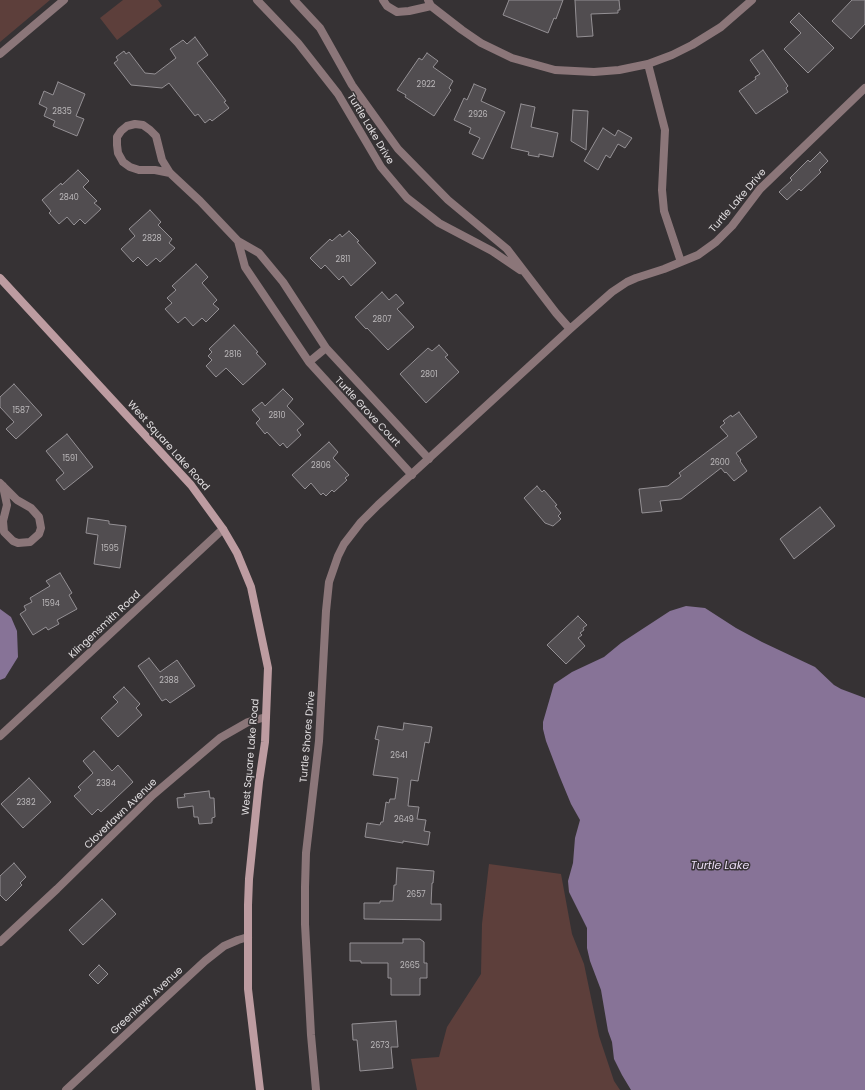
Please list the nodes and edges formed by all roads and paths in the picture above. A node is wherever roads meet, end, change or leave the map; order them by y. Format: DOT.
graph roads {
  1 [pos="64,0"];
  2 [pos="257,0"];
  3 [pos="294,0"];
  4 [pos="383,0"];
  5 [pos="752,0"];
  6 [pos="429,3"];
  7 [pos="0,54"];
  8 [pos="648,64"];
  9 [pos="865,88"];
  10 [pos="170,173"];
  11 [pos="238,241"];
  12 [pos="681,262"];
  13 [pos="524,273"];
  14 [pos="0,278"];
  15 [pos="570,328"];
  16 [pos="326,348"];
  17 [pos="309,362"];
  18 [pos="455,436"];
  19 [pos="429,460"];
  20 [pos="412,475"];
  21 [pos="2,484"];
  22 [pos="223,528"];
  23 [pos="266,717"];
  24 [pos="0,736"];
  25 [pos="248,937"];
  26 [pos="0,942"];
  27 [pos="66,1090"];
  28 [pos="260,1090"];
  29 [pos="316,1090"];
  1 -- 7 [label="street"];
  2 -- 13 [label="street, Turtle Lake Drive"];
  3 -- 13 [label="street, Turtle Lake Drive"];
  4 -- 6 [label="street"];
  5 -- 8 [label="street"];
  6 -- 8 [label="street"];
  8 -- 12 [label="street"];
  9 -- 12 [label="street, Turtle Lake Drive"];
  10 -- 10 [label="street, Turtle Grove Court"];
  10 -- 11 [label="street, Turtle Grove Court"];
  11 -- 16 [label="street, Turtle Grove Court"];
  11 -- 17 [label="street, Turtle Grove Court"];
  12 -- 15 [label="street, Turtle Lake Drive"];
  13 -- 15 [label="street, Turtle Lake Drive"];
  14 -- 22 [label="street, West Square Lake Road"];
  15 -- 18 [label="street, Turtle Lake Drive"];
  16 -- 17 [label="street"];
  16 -- 19 [label="street, Turtle Grove Court"];
  17 -- 20 [label="street, Turtle Grove Court"];
  18 -- 19 [label="street, Turtle Shores Drive"];
  19 -- 20 [label="street, Turtle Shores Drive"];
  20 -- 29 [label="street, Turtle Shores Drive"];
  21 -- 21 [label="street"];
  22 -- 23 [label="street, West Square Lake Road"];
  22 -- 24 [label="street, Klingensmith Road"];
  23 -- 25 [label="street, West Square Lake Road"];
  23 -- 26 [label="street, Cloverlawn Avenue"];
  25 -- 27 [label="street, Greenlawn Avenue"];
  25 -- 28 [label="street, West Square Lake Road"];
}
